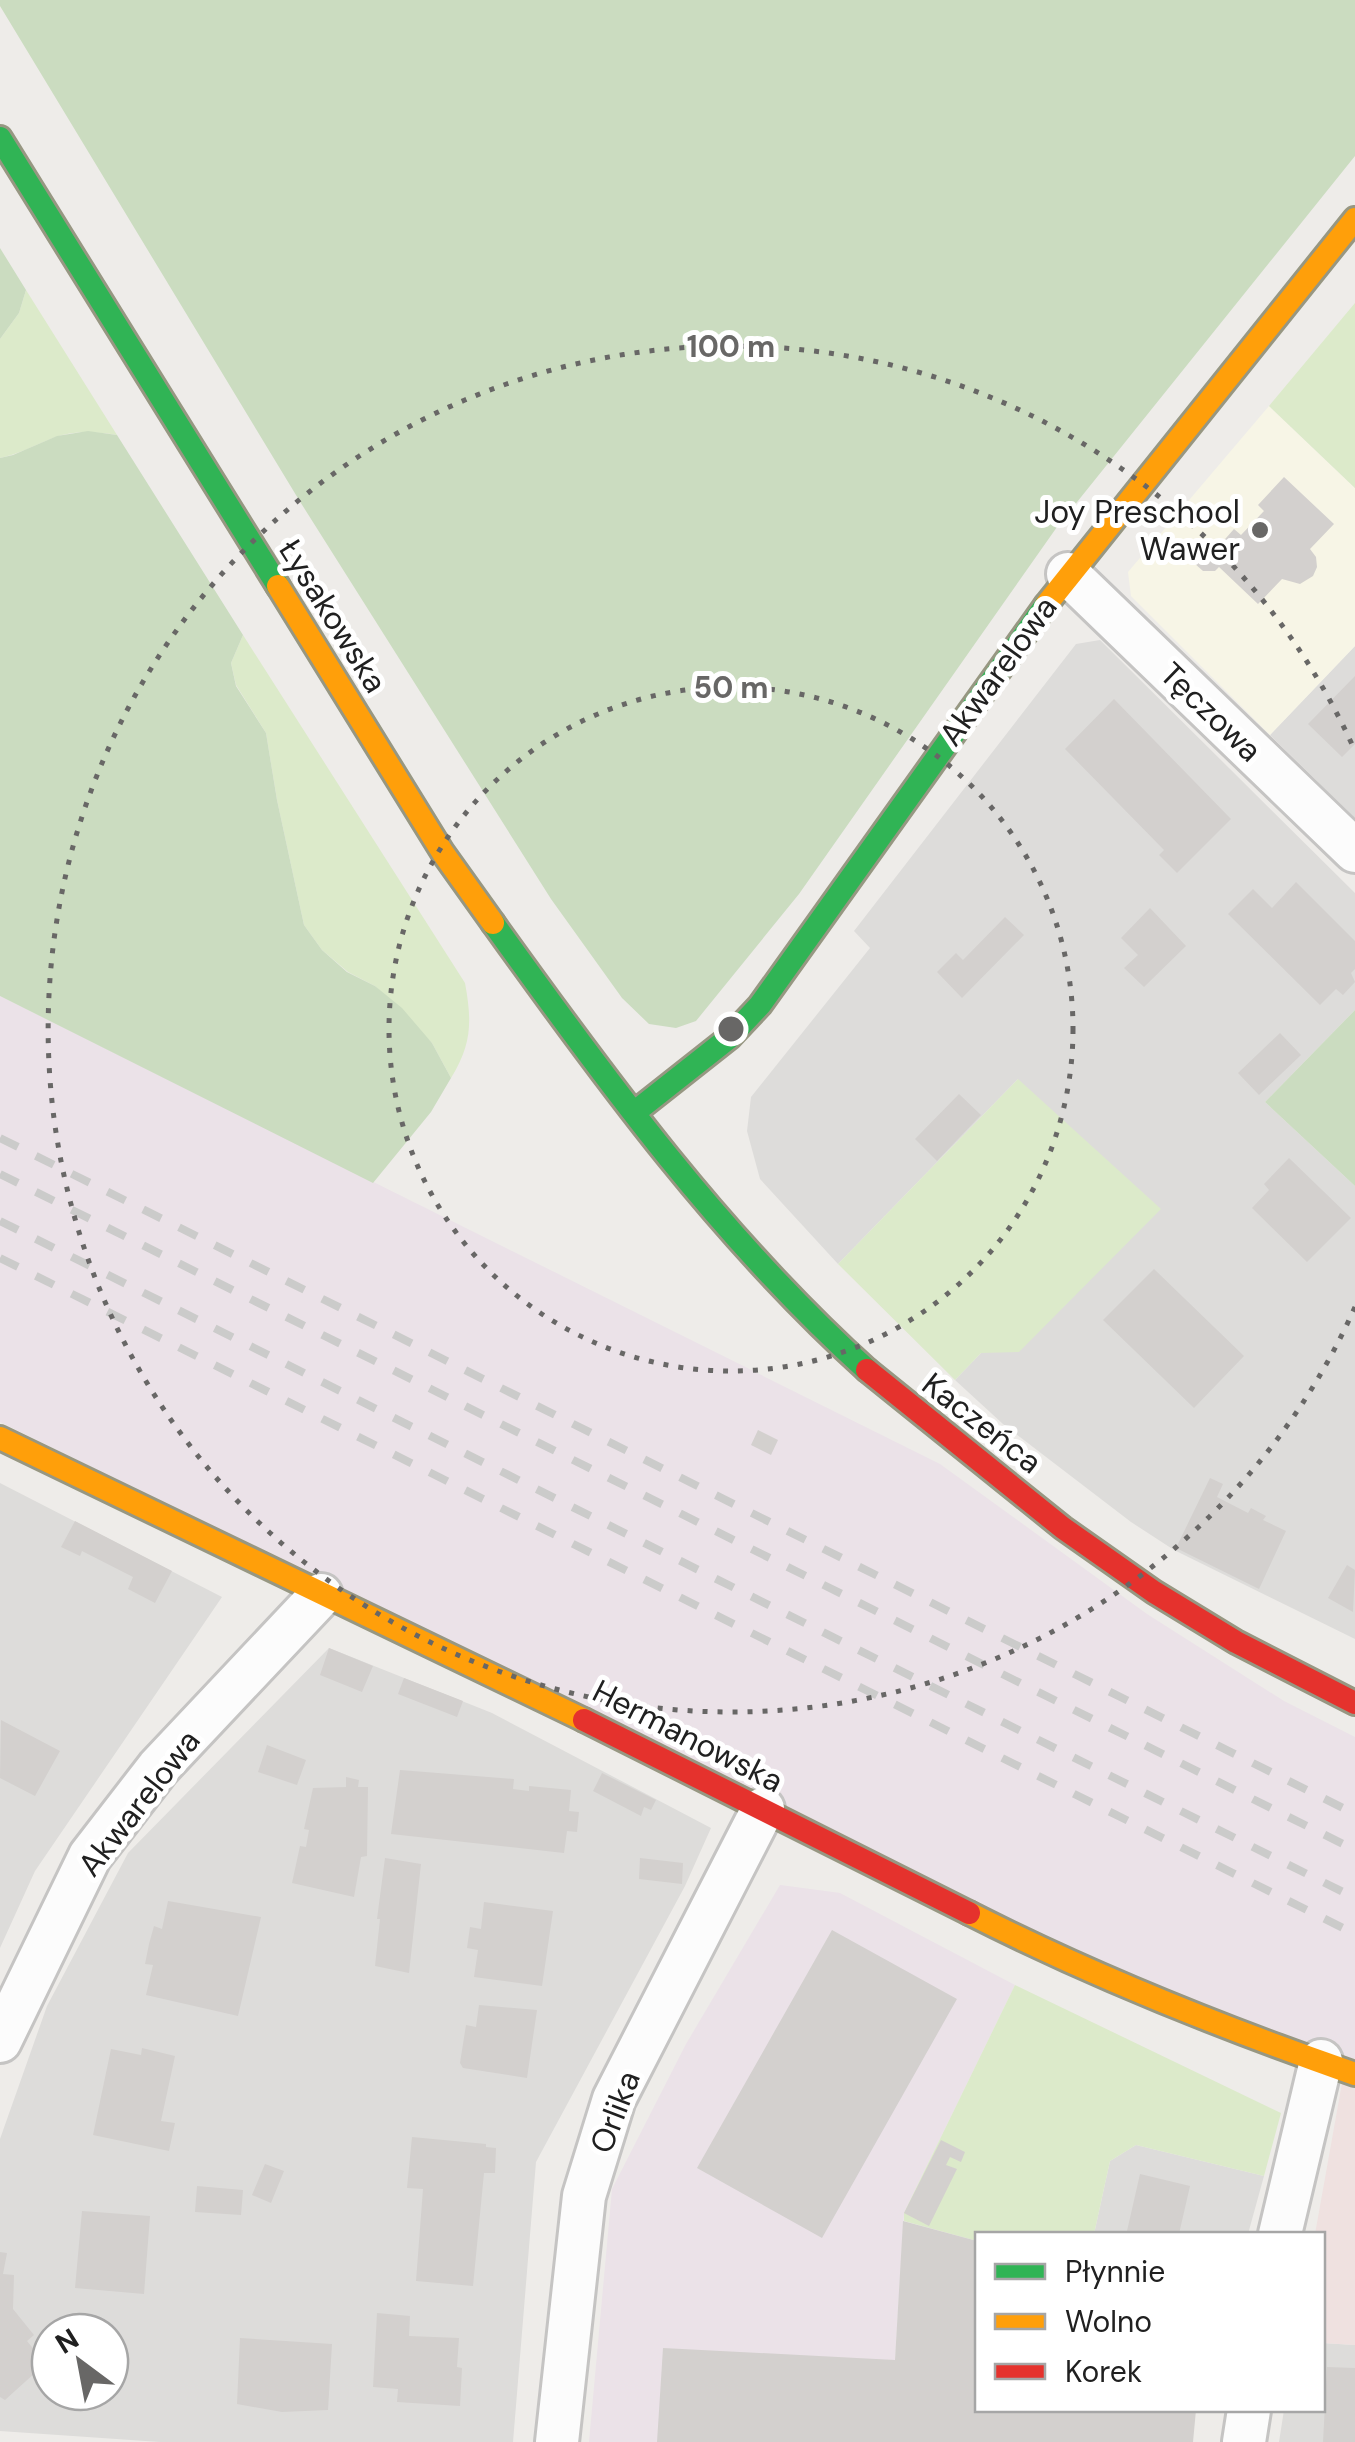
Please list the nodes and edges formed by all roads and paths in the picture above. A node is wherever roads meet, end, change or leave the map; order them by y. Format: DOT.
graph roads {
  1 [pos="0,138"];
  2 [pos="1355,219"];
  3 [pos="1068,574"];
  4 [pos="1355,851"];
  5 [pos="635,1112"];
  6 [pos="0,1438"];
  7 [pos="321,1595"];
  8 [pos="1355,1704"];
  9 [pos="763,1809"];
  10 [pos="0,2040"];
  11 [pos="1338,2067"];
  12 [pos="1281,2232"];
  13 [pos="1249,2412"];
  14 [pos="558,2442"];
  15 [pos="1244,2442"];
  1 -- 5 [label="street, Łysakowska"];
  2 -- 3 [label="street, Akwarelowa"];
  3 -- 4 [label="street, Tęczowa"];
  3 -- 5 [label="street, Akwarelowa"];
  5 -- 8 [label="street, Kaczeńca"];
  6 -- 7 [label="street, Hermanowska"];
  7 -- 9 [label="street, Hermanowska"];
  7 -- 10 [label="street, Akwarelowa"];
  9 -- 11 [label="street, Hermanowska"];
  9 -- 14 [label="street, Orlika"];
  11 -- 12 [label="street"];
  13 -- 15 [label="street"];
}
